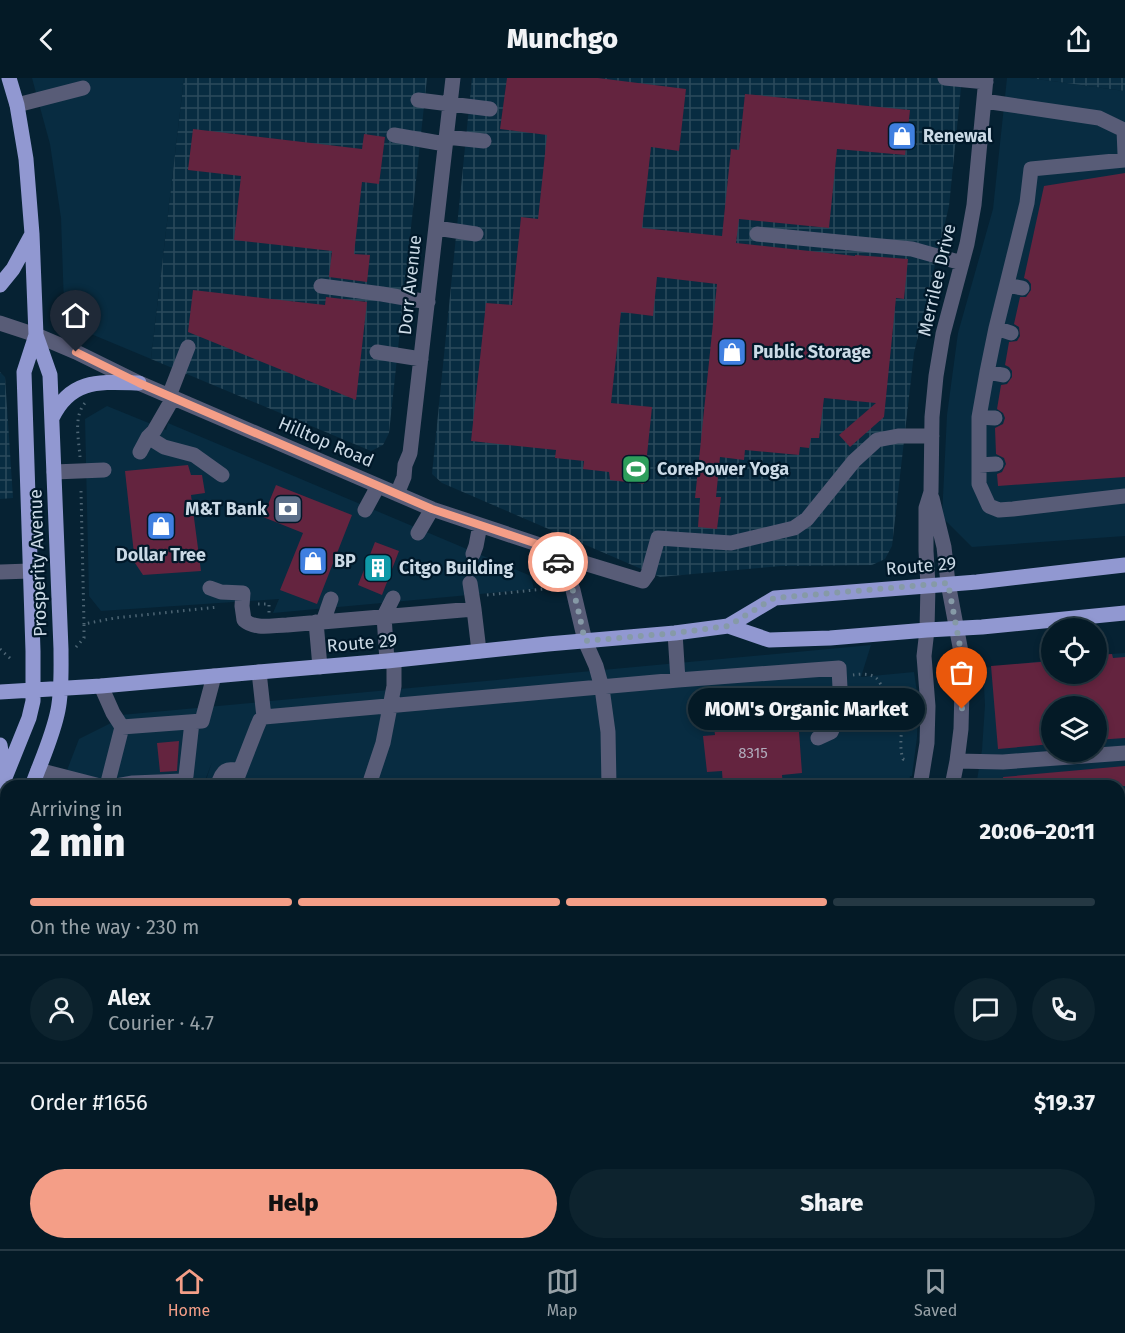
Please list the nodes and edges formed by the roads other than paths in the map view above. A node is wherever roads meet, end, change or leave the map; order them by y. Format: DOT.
graph roads {
  1 [pos="9,78"];
  2 [pos="453,78"];
  3 [pos="945,78"];
  4 [pos="986,80"];
  5 [pos="82,88"];
  6 [pos="418,100"];
  7 [pos="984,100"];
  8 [pos="450,104"];
  9 [pos="16,105"];
  10 [pos="490,109"];
  11 [pos="1125,130"];
  12 [pos="394,135"];
  13 [pos="446,140"];
  14 [pos="484,141"];
  15 [pos="1125,154"];
  16 [pos="1125,159"];
  17 [pos="436,228"];
  18 [pos="32,234"];
  19 [pos="476,234"];
  20 [pos="757,234"];
  21 [pos="962,262"];
  22 [pos="0,285"];
  23 [pos="321,286"];
  24 [pos="428,302"];
  25 [pos="0,323"];
  26 [pos="996,328"];
  27 [pos="1011,333"];
  28 [pos="36,335"];
  29 [pos="188,347"];
  30 [pos="377,352"];
  31 [pos="421,359"];
  32 [pos="987,372"];
  33 [pos="1003,375"];
  34 [pos="139,383"];
  35 [pos="171,397"];
  36 [pos="980,417"];
  37 [pos="52,418"];
  38 [pos="995,418"];
  39 [pos="932,436"];
  40 [pos="148,437"];
  41 [pos="140,452"];
  42 [pos="996,464"];
  43 [pos="979,465"];
  44 [pos="104,470"];
  45 [pos="54,472"];
  46 [pos="222,475"];
  47 [pos="378,486"];
  48 [pos="931,492"];
  49 [pos="397,494"];
  50 [pos="1125,496"];
  51 [pos="432,509"];
  52 [pos="365,510"];
  53 [pos="480,525"];
  54 [pos="418,533"];
  55 [pos="540,545"];
  56 [pos="473,554"];
  57 [pos="1125,565"];
  58 [pos="30,571"];
  59 [pos="1,572"];
  60 [pos="470,583"];
  61 [pos="948,583"];
  62 [pos="928,585"];
  63 [pos="210,588"];
  64 [pos="393,598"];
  65 [pos="332,599"];
  66 [pos="474,609"];
  67 [pos="1125,613"];
  68 [pos="384,616"];
  69 [pos="319,622"];
  70 [pos="728,626"];
  71 [pos="957,628"];
  72 [pos="927,630"];
  73 [pos="675,633"];
  74 [pos="585,641"];
  75 [pos="479,651"];
  76 [pos="391,660"];
  77 [pos="320,667"];
  78 [pos="259,672"];
  79 [pos="214,676"];
  80 [pos="678,680"];
  81 [pos="101,686"];
  82 [pos="62,688"];
  83 [pos="602,688"];
  84 [pos="33,689"];
  85 [pos="0,692"];
  86 [pos="390,706"];
  87 [pos="264,717"];
  88 [pos="192,722"];
  89 [pos="122,727"];
  90 [pos="818,738"];
  91 [pos="0,745"];
  92 [pos="1118,758"];
  93 [pos="957,761"];
  94 [pos="38,770"];
  95 [pos="240,770"];
  96 [pos="371,779"];
  97 [pos="1,780"];
  98 [pos="3,780"];
  99 [pos="34,780"];
  100 [pos="77,780"];
  101 [pos="109,780"];
  102 [pos="184,780"];
  103 [pos="221,780"];
  104 [pos="236,780"];
  105 [pos="609,780"];
  106 [pos="921,780"];
  107 [pos="953,780"];
  1 -- 9 [label="main road, Prosperity Avenue"];
  2 -- 8 [label="street, Dorr Avenue"];
  3 -- 4 [label="street"];
  4 -- 7 [label="street, Merrilee Drive"];
  5 -- 9 [label="street"];
  6 -- 8 [label="street"];
  7 -- 11 [label="street"];
  7 -- 21 [label="street, Merrilee Drive"];
  8 -- 10 [label="street"];
  8 -- 13 [label="street, Dorr Avenue"];
  9 -- 18 [label="main road, Prosperity Avenue"];
  11 -- 15 [label="street"];
  12 -- 13 [label="street"];
  13 -- 14 [label="street"];
  13 -- 17 [label="street, Dorr Avenue"];
  16 -- 26 [label="street"];
  17 -- 19 [label="street"];
  17 -- 24 [label="street, Dorr Avenue"];
  18 -- 22 [label="main road"];
  18 -- 28 [label="main road, Prosperity Avenue"];
  20 -- 21 [label="street"];
  21 -- 39 [label="street, Merrilee Drive"];
  23 -- 24 [label="street"];
  24 -- 31 [label="street, Dorr Avenue"];
  25 -- 28 [label="street, Hilltop Road"];
  26 -- 27 [label="street"];
  26 -- 32 [label="street"];
  28 -- 34 [label="street, Hilltop Road"];
  28 -- 37 [label="main road, Prosperity Avenue"];
  28 -- 58 [label="main road, Prosperity Avenue"];
  29 -- 35 [label="street"];
  30 -- 31 [label="street"];
  31 -- 49 [label="street, Dorr Avenue"];
  32 -- 33 [label="street"];
  32 -- 36 [label="street"];
  34 -- 35 [label="street, Hilltop Road"];
  34 -- 37 [label="main road"];
  35 -- 40 [label="street"];
  35 -- 47 [label="street, Hilltop Road"];
  36 -- 38 [label="street"];
  36 -- 43 [label="street"];
  37 -- 45 [label="main road, Prosperity Avenue"];
  39 -- 48 [label="street, Merrilee Drive"];
  39 -- 55 [label="street"];
  40 -- 41 [label="street"];
  40 -- 46 [label="street"];
  42 -- 43 [label="street"];
  43 -- 50 [label="street"];
  44 -- 45 [label="street"];
  45 -- 82 [label="main road, Prosperity Avenue"];
  47 -- 49 [label="street, Hilltop Road"];
  47 -- 52 [label="street"];
  48 -- 61 [label="street, Merrilee Drive"];
  48 -- 62 [label="street, Merrilee Drive"];
  49 -- 51 [label="street, Hilltop Road"];
  51 -- 53 [label="street, Hilltop Road"];
  51 -- 54 [label="street"];
  53 -- 55 [label="street, Hilltop Road"];
  53 -- 56 [label="street"];
  55 -- 74 [label="street, Hilltop Road"];
  57 -- 61 [label="main road, Route 29"];
  58 -- 59 [label="street"];
  58 -- 84 [label="main road, Prosperity Avenue"];
  60 -- 66 [label="street"];
  61 -- 62 [label="main road, Route 29"];
  61 -- 71 [label="street, Merrilee Drive"];
  62 -- 70 [label="main road, Route 29"];
  62 -- 72 [label="street, Merrilee Drive"];
  63 -- 69 [label="street"];
  64 -- 68 [label="street"];
  65 -- 69 [label="street"];
  66 -- 68 [label="street"];
  66 -- 75 [label="street"];
  67 -- 71 [label="main road, Route 29"];
  68 -- 69 [label="street"];
  68 -- 76 [label="street"];
  69 -- 77 [label="street"];
  70 -- 72 [label="main road, Route 29"];
  70 -- 73 [label="main road, Route 29"];
  71 -- 72 [label="main road, Route 29"];
  71 -- 93 [label="street, Merrilee Drive"];
  72 -- 106 [label="street, Merrilee Drive"];
  73 -- 74 [label="main road, Route 29"];
  73 -- 80 [label="street"];
  74 -- 75 [label="main road, Route 29"];
  74 -- 83 [label="street, Hilltop Road"];
  75 -- 76 [label="main road, Route 29"];
  76 -- 77 [label="main road, Route 29"];
  76 -- 86 [label="street"];
  77 -- 78 [label="main road, Route 29"];
  78 -- 79 [label="main road, Route 29"];
  78 -- 87 [label="street"];
  79 -- 81 [label="main road, Route 29"];
  79 -- 88 [label="street"];
  80 -- 83 [label="street"];
  80 -- 90 [label="street"];
  81 -- 82 [label="main road, Route 29"];
  81 -- 89 [label="street"];
  82 -- 84 [label="main road, Route 29"];
  82 -- 94 [label="main road, Prosperity Avenue"];
  83 -- 86 [label="street"];
  83 -- 105 [label="street, Hilltop Road"];
  84 -- 85 [label="main road, Route 29"];
  84 -- 98 [label="main road, Prosperity Avenue"];
  86 -- 87 [label="street"];
  86 -- 96 [label="street"];
  87 -- 95 [label="street"];
  88 -- 89 [label="street"];
  88 -- 102 [label="street"];
  89 -- 101 [label="street"];
  91 -- 97 [label="main road"];
  92 -- 93 [label="street"];
  93 -- 107 [label="street, Merrilee Drive"];
  94 -- 99 [label="main road, Prosperity Avenue"];
  94 -- 100 [label="street"];
  95 -- 103 [label="street"];
  95 -- 104 [label="street"];
}
